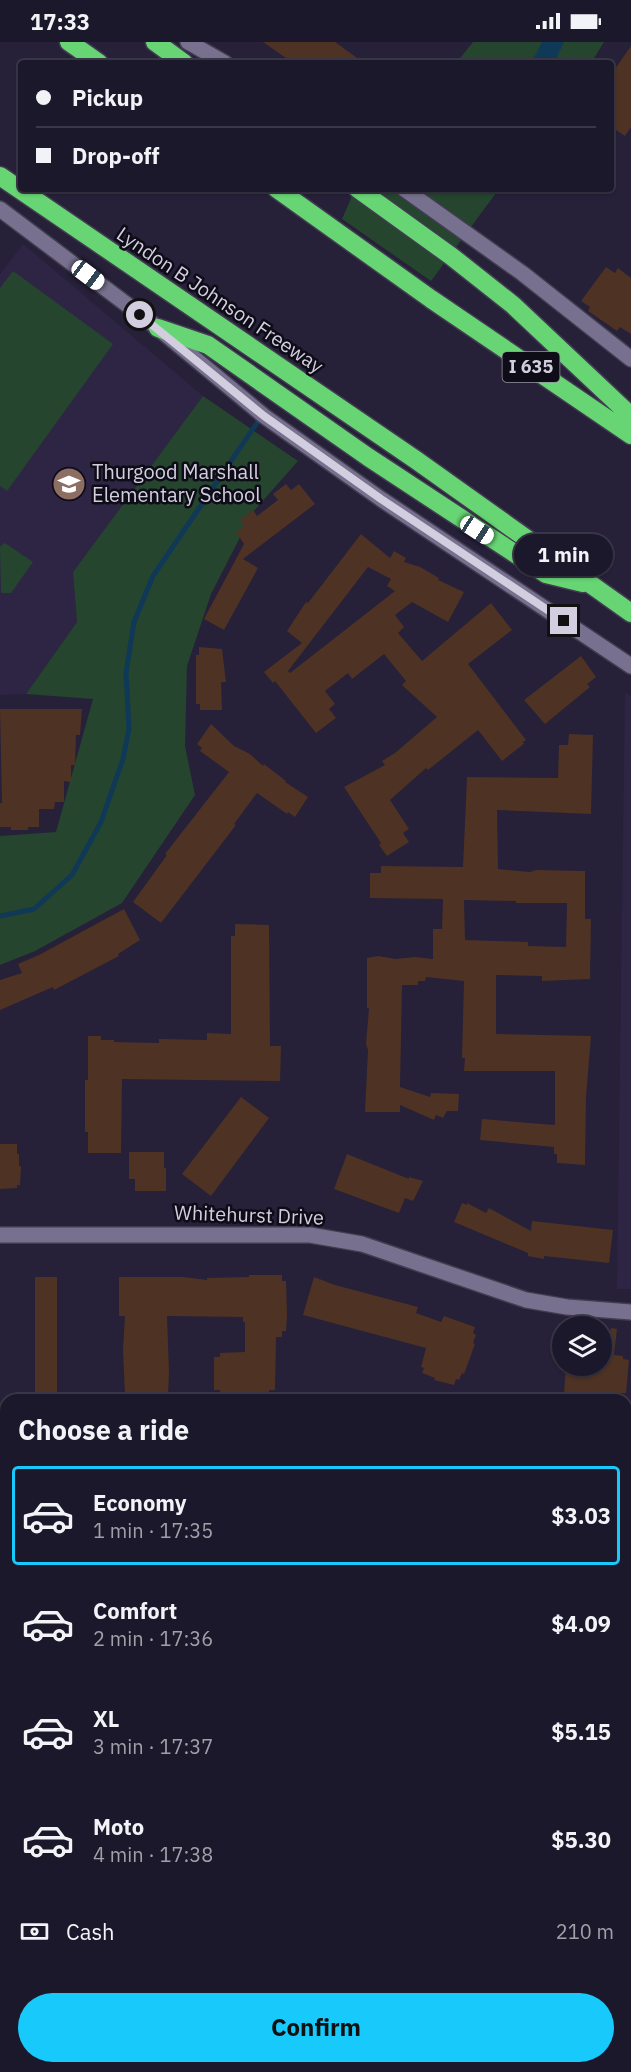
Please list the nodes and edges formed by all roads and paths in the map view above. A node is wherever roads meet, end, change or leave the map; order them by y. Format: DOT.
graph roads {
  1 [pos="69,42"];
  2 [pos="155,42"];
  3 [pos="188,42"];
  4 [pos="95,60"];
  5 [pos="180,60"];
  6 [pos="220,60"];
  7 [pos="0,176"];
  8 [pos="18,188"];
  9 [pos="23,192"];
  10 [pos="281,192"];
  11 [pos="362,192"];
  12 [pos="408,192"];
  13 [pos="0,209"];
  14 [pos="158,328"];
  15 [pos="631,359"];
  16 [pos="631,416"];
  17 [pos="631,435"];
  18 [pos="592,585"];
  19 [pos="631,613"];
  20 [pos="631,666"];
  21 [pos="0,1235"];
  22 [pos="631,1311"];
  1 -- 4 [label="highway"];
  2 -- 5 [label="highway"];
  3 -- 6 [label="main road"];
  7 -- 8 [label="highway, Lyndon B Johnson Freeway"];
  9 -- 18 [label="highway, Lyndon B Johnson Freeway"];
  10 -- 17 [label="highway, I 635"];
  11 -- 16 [label="highway"];
  12 -- 15 [label="main road"];
  13 -- 14 [label="main road"];
  14 -- 18 [label="highway"];
  14 -- 20 [label="main road"];
  18 -- 19 [label="highway, Lyndon B Johnson Freeway"];
  21 -- 22 [label="main road, Whitehurst Drive"];
}
